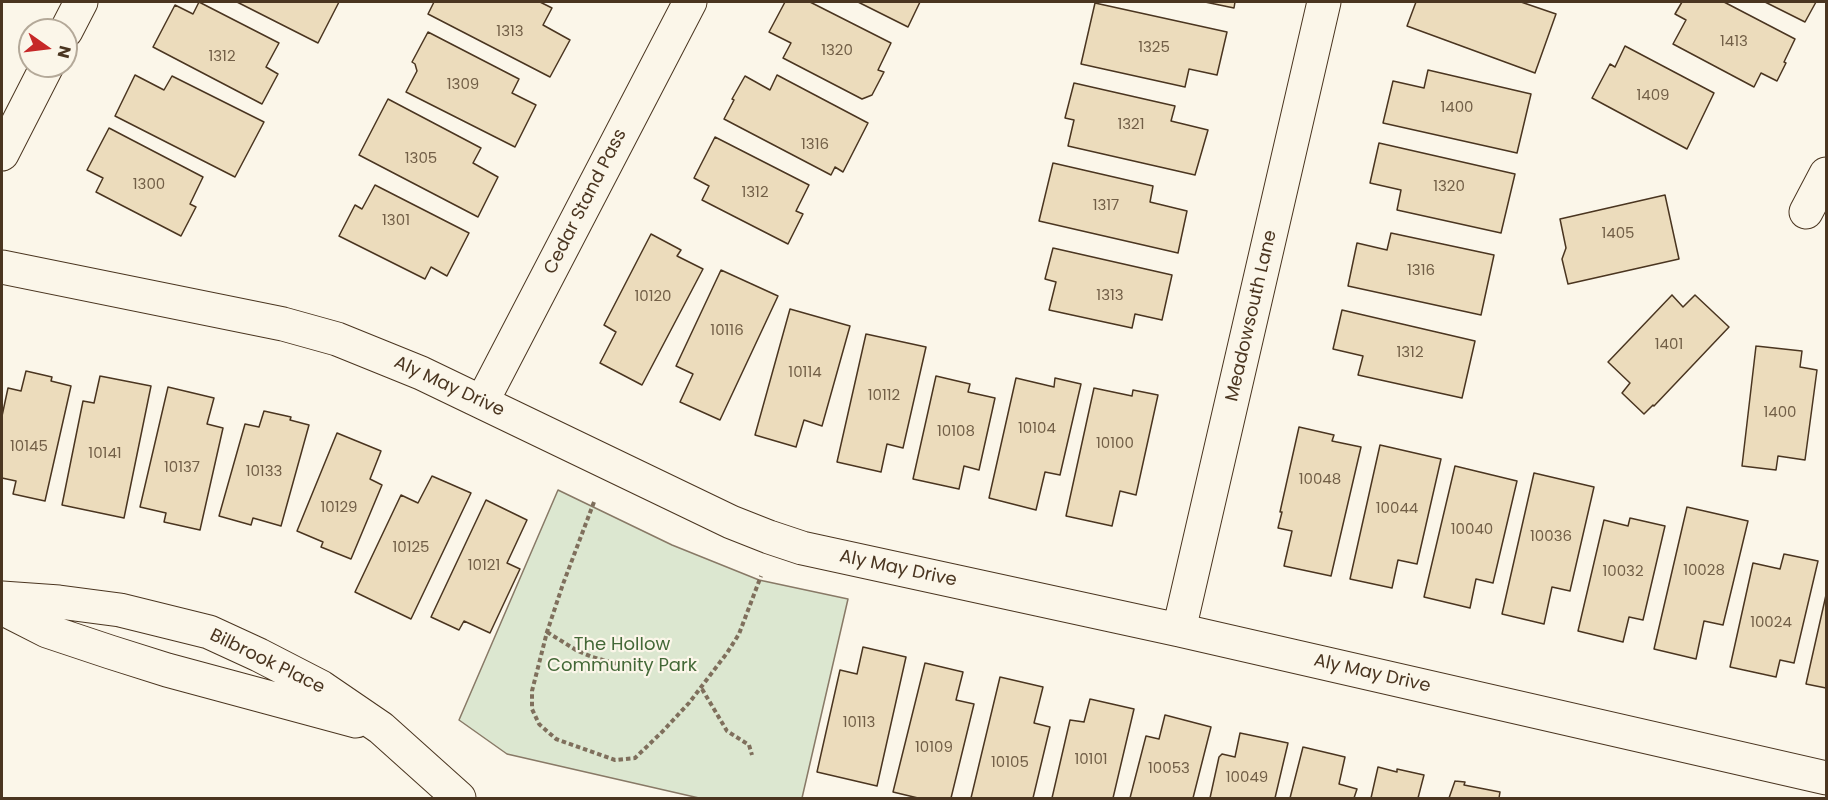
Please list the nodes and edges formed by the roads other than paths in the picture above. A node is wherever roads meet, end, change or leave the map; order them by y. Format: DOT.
graph roads {
  1 [pos="81,2"];
  2 [pos="690,2"];
  3 [pos="1324,2"];
  4 [pos="73,18"];
  5 [pos="41,78"];
  6 [pos="2,154"];
  7 [pos="1827,174"];
  8 [pos="1806,212"];
  9 [pos="2,267"];
  10 [pos="482,402"];
  11 [pos="2,598"];
  12 [pos="2,608"];
  13 [pos="1179,630"];
  14 [pos="381,728"];
  15 [pos="1827,778"];
  16 [pos="459,798"];
  1 -- 4 [label="street"];
  2 -- 10 [label="street, Cedar Stand Pass"];
  3 -- 13 [label="street, Meadowsouth Lane"];
  5 -- 6 [label="street"];
  7 -- 8 [label="street"];
  9 -- 10 [label="street, Aly May Drive"];
  10 -- 13 [label="street, Aly May Drive"];
  11 -- 14 [label="street, Bilbrook Place"];
  12 -- 14 [label="street, Bilbrook Place"];
  13 -- 15 [label="street, Aly May Drive"];
  14 -- 16 [label="street, Bilbrook Place"];
}
